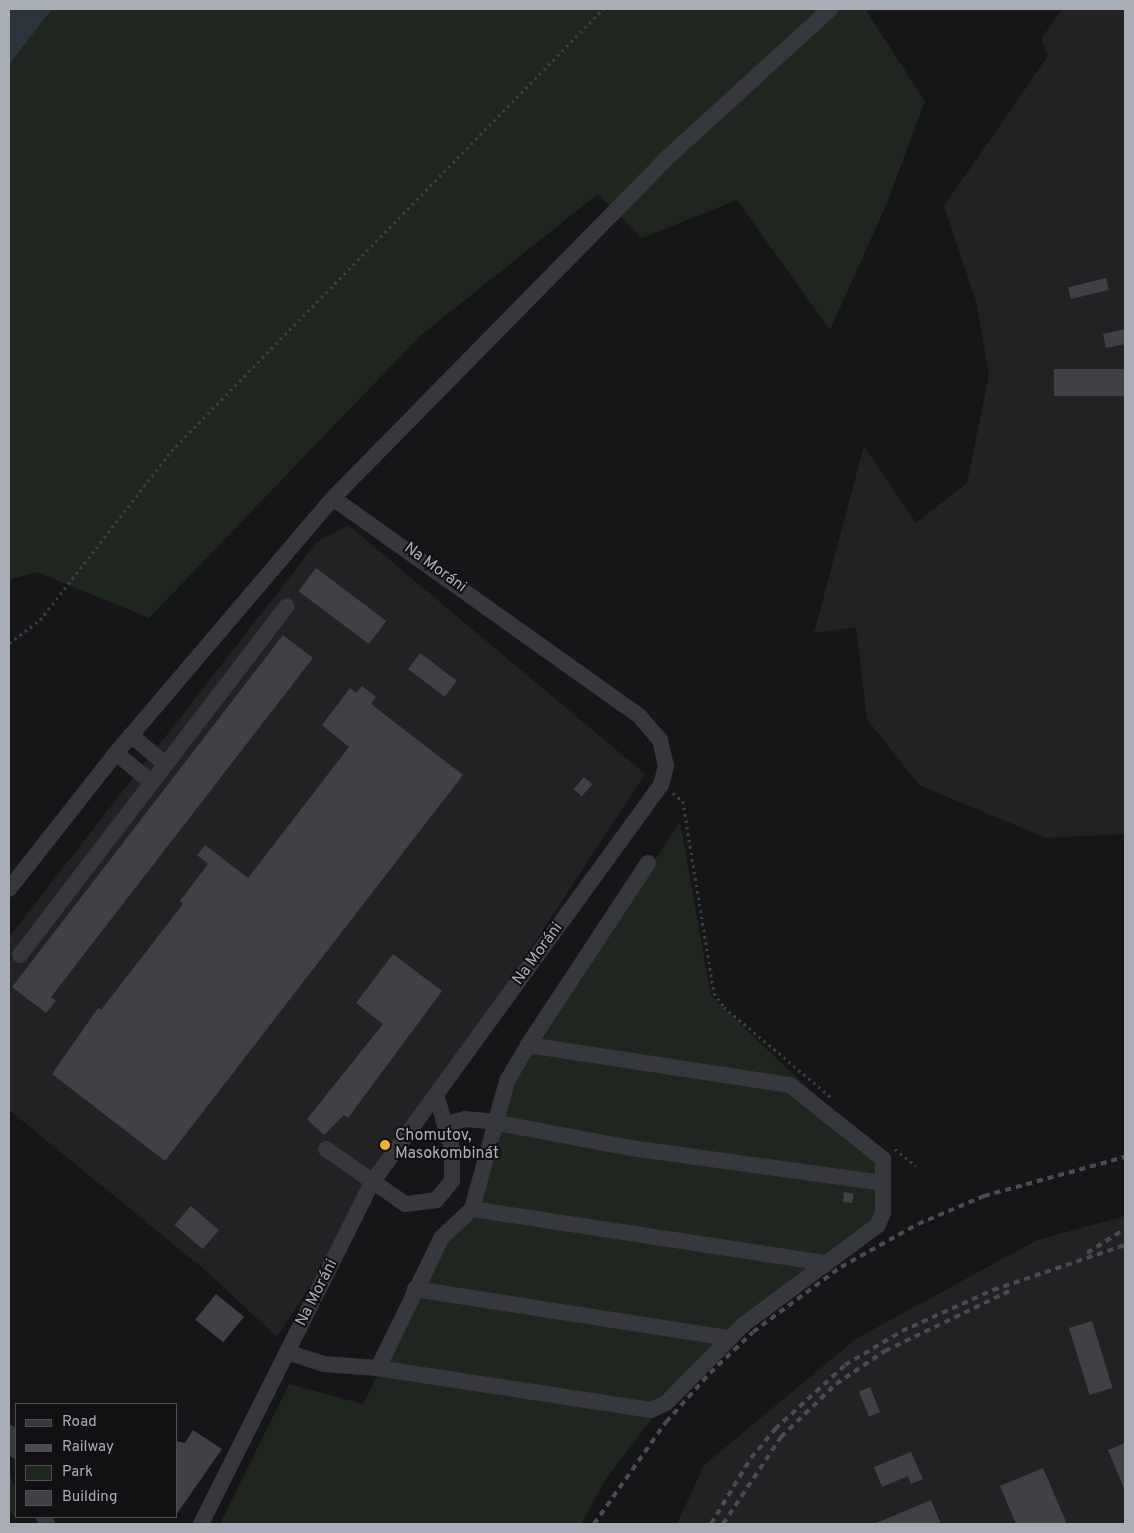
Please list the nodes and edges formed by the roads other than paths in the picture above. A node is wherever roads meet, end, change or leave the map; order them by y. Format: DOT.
graph roads {
  1 [pos="830,9"];
  2 [pos="333,498"];
  3 [pos="287,606"];
  4 [pos="131,735"];
  5 [pos="116,753"];
  6 [pos="165,764"];
  7 [pos="150,782"];
  8 [pos="648,863"];
  9 [pos="9,889"];
  10 [pos="20,955"];
  11 [pos="528,1045"];
  12 [pos="436,1094"];
  13 [pos="495,1123"];
  14 [pos="445,1125"];
  15 [pos="326,1149"];
  16 [pos="883,1183"];
  17 [pos="371,1184"];
  18 [pos="472,1208"];
  19 [pos="823,1264"];
  20 [pos="415,1289"];
  21 [pos="729,1338"];
  22 [pos="288,1352"];
  23 [pos="378,1368"];
  24 [pos="9,1433"];
  25 [pos="15,1448"];
  26 [pos="201,1524"];
  1 -- 2 [label="street"];
  2 -- 4 [label="street"];
  2 -- 12 [label="street, Na Moráni"];
  3 -- 6 [label="street"];
  4 -- 5 [label="street"];
  4 -- 6 [label="street"];
  5 -- 7 [label="street"];
  5 -- 9 [label="street"];
  6 -- 7 [label="street"];
  7 -- 10 [label="street"];
  8 -- 11 [label="street"];
  11 -- 13 [label="street"];
  11 -- 16 [label="street"];
  12 -- 14 [label="street"];
  12 -- 17 [label="street, Na Moráni"];
  13 -- 14 [label="street"];
  13 -- 16 [label="street"];
  13 -- 18 [label="street"];
  14 -- 17 [label="street"];
  15 -- 17 [label="street"];
  16 -- 19 [label="street"];
  17 -- 22 [label="street, Na Moráni"];
  18 -- 19 [label="street"];
  18 -- 20 [label="street"];
  19 -- 21 [label="street"];
  20 -- 21 [label="street"];
  20 -- 23 [label="street"];
  21 -- 23 [label="street"];
  22 -- 23 [label="street"];
  22 -- 26 [label="street, Na Moráni"];
  24 -- 25 [label="street"];
}
